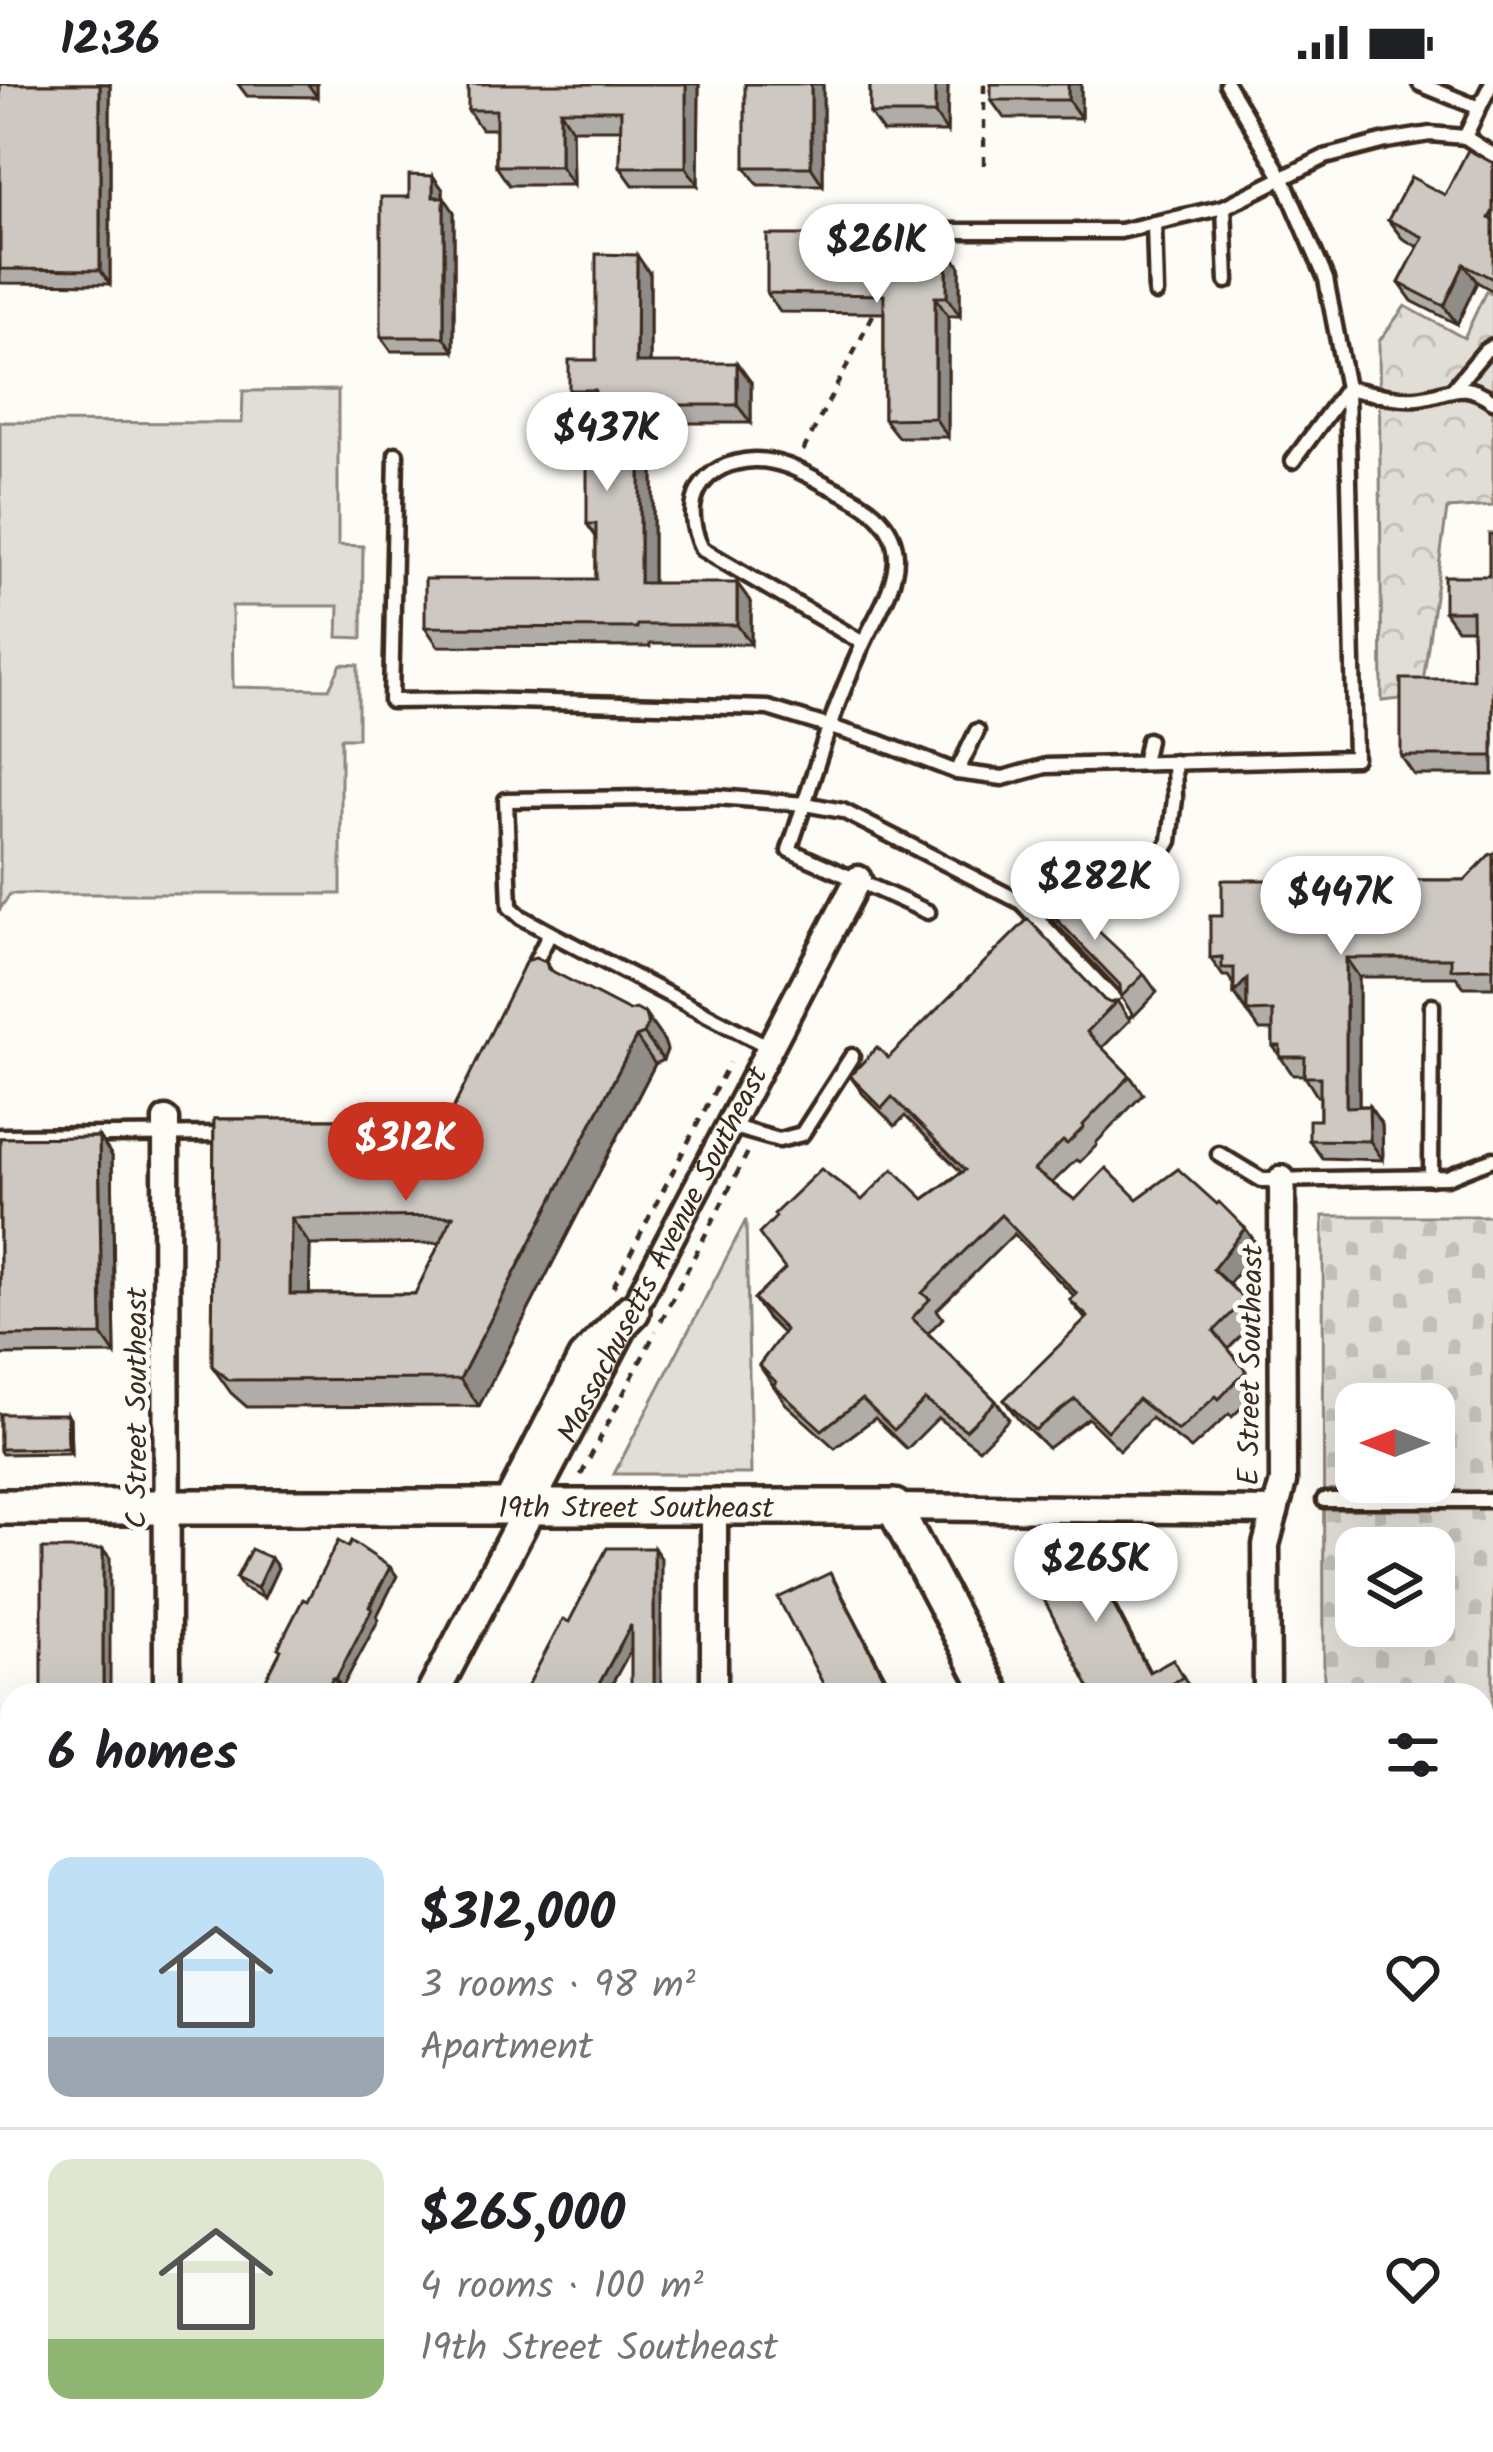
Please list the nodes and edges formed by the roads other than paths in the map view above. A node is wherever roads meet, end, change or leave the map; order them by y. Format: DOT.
graph roads {
  1 [pos="1227,84"];
  2 [pos="1420,84"];
  3 [pos="1491,84"];
  4 [pos="1479,108"];
  5 [pos="1465,137"];
  6 [pos="1493,154"];
  7 [pos="1282,179"];
  8 [pos="1224,207"];
  9 [pos="1154,223"];
  10 [pos="949,231"];
  11 [pos="1227,281"];
  12 [pos="1156,293"];
  13 [pos="1493,346"];
  14 [pos="1347,388"];
  15 [pos="1454,388"];
  16 [pos="1493,401"];
  17 [pos="396,454"];
  18 [pos="1293,460"];
  19 [pos="863,643"];
  20 [pos="829,727"];
  21 [pos="977,731"];
  22 [pos="1148,740"];
  23 [pos="1174,762"];
  24 [pos="1143,763"];
  25 [pos="958,772"];
  26 [pos="805,804"];
  27 [pos="1151,873"];
  28 [pos="858,880"];
  29 [pos="928,912"];
  30 [pos="550,933"];
  31 [pos="524,984"];
  32 [pos="1432,1005"];
  33 [pos="1125,1011"];
  34 [pos="770,1047"];
  35 [pos="852,1056"];
  36 [pos="729,1126"];
  37 [pos="166,1127"];
  38 [pos="234,1134"];
  39 [pos="0,1136"];
  40 [pos="1219,1154"];
  41 [pos="1493,1159"];
  42 [pos="1431,1178"];
  43 [pos="1282,1179"];
  44 [pos="621,1302"];
  45 [pos="1324,1500"];
  46 [pos="1493,1500"];
  47 [pos="166,1506"];
  48 [pos="714,1506"];
  49 [pos="0,1507"];
  50 [pos="520,1507"];
  51 [pos="895,1507"];
  52 [pos="1275,1511"];
  53 [pos="167,1683"];
  54 [pos="438,1683"];
  55 [pos="714,1683"];
  56 [pos="987,1683"];
  57 [pos="1267,1683"];
  1 -- 7 [label="lane"];
  2 -- 4 [label="lane"];
  3 -- 4 [label="lane"];
  4 -- 5 [label="lane"];
  5 -- 6 [label="lane"];
  5 -- 7 [label="lane"];
  7 -- 8 [label="lane"];
  7 -- 14 [label="lane"];
  8 -- 9 [label="lane"];
  8 -- 11 [label="lane"];
  9 -- 10 [label="lane"];
  9 -- 12 [label="lane"];
  13 -- 15 [label="lane"];
  14 -- 15 [label="lane"];
  14 -- 18 [label="lane"];
  14 -- 23 [label="lane"];
  15 -- 16 [label="lane"];
  17 -- 20 [label="lane"];
  19 -- 19 [label="lane"];
  19 -- 20 [label="lane"];
  20 -- 25 [label="lane"];
  20 -- 26 [label="lane"];
  21 -- 25 [label="lane"];
  22 -- 24 [label="lane"];
  23 -- 24 [label="lane"];
  23 -- 27 [label="lane"];
  24 -- 25 [label="lane"];
  26 -- 28 [label="lane"];
  26 -- 30 [label="lane"];
  26 -- 33 [label="lane"];
  28 -- 29 [label="lane"];
  28 -- 34 [label="street, Massachusetts Avenue Southeast"];
  30 -- 31 [label="lane"];
  30 -- 34 [label="lane"];
  32 -- 42 [label="lane"];
  34 -- 36 [label="street, Massachusetts Avenue Southeast"];
  35 -- 36 [label="lane"];
  36 -- 44 [label="street, Massachusetts Avenue Southeast"];
  37 -- 38 [label="lane"];
  37 -- 39 [label="lane"];
  37 -- 47 [label="street, C Street Southeast"];
  40 -- 43 [label="lane"];
  41 -- 42 [label="lane"];
  42 -- 43 [label="lane"];
  43 -- 52 [label="street, E Street Southeast"];
  44 -- 50 [label="main road"];
  45 -- 46 [label="lane"];
  47 -- 49 [label="main road, 19th Street Southeast"];
  47 -- 50 [label="main road, 19th Street Southeast"];
  47 -- 53 [label="street, C Street Southeast"];
  48 -- 50 [label="main road, 19th Street Southeast"];
  48 -- 51 [label="main road, 19th Street Southeast"];
  48 -- 55 [label="street"];
  50 -- 54 [label="street"];
  51 -- 52 [label="street, 19th Street Southeast"];
  51 -- 56 [label="main road"];
  52 -- 57 [label="street, E Street Southeast"];
}
